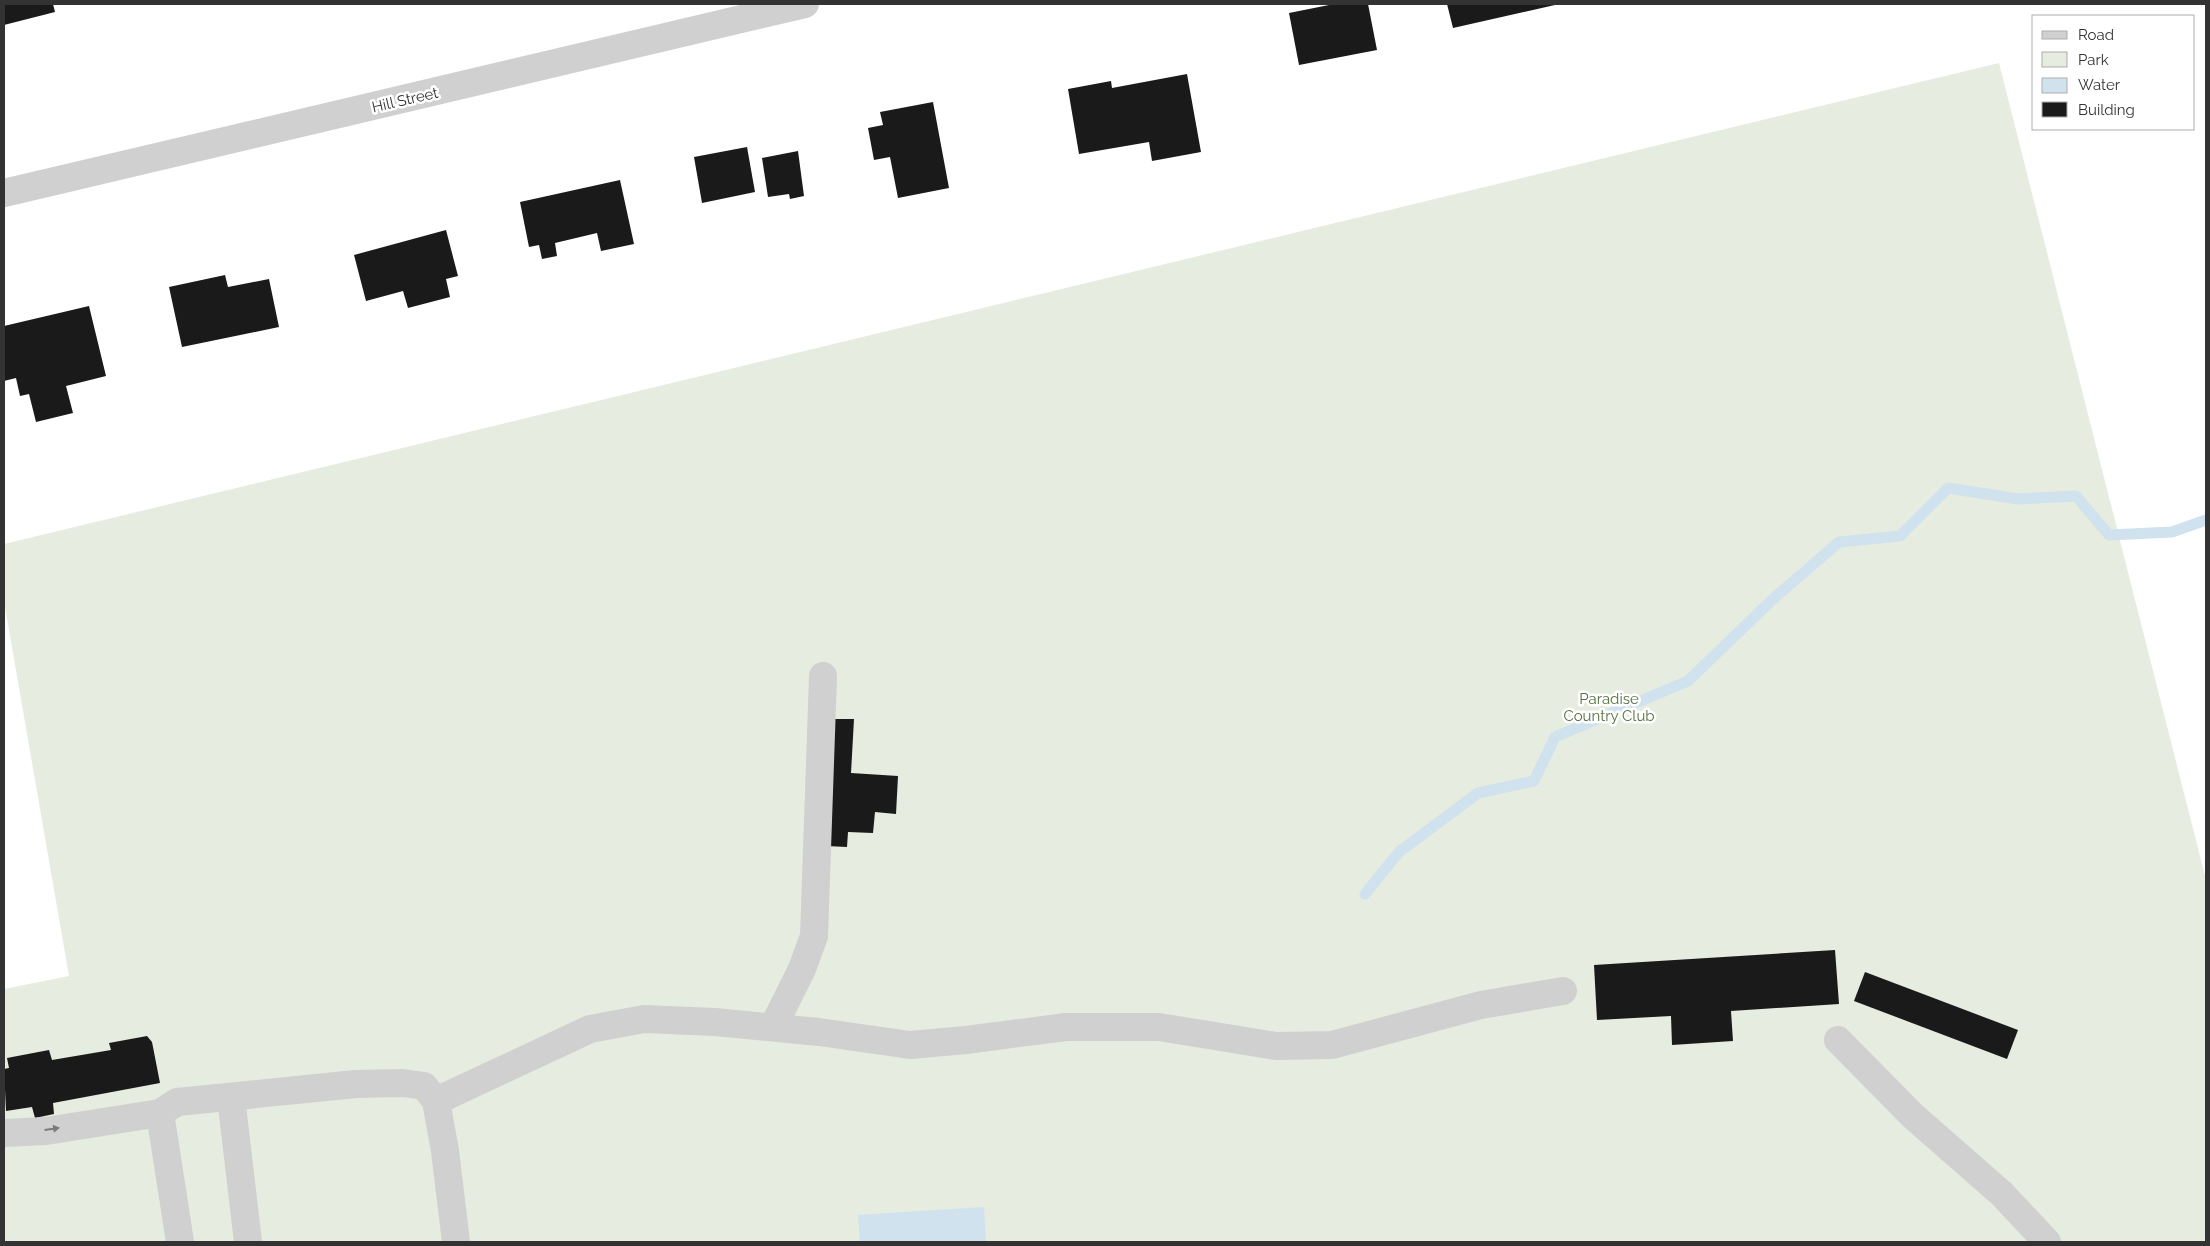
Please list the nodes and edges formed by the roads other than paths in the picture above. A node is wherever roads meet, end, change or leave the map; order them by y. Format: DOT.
graph roads {
  1 [pos="805,4"];
  2 [pos="4,193"];
  3 [pos="823,676"];
  4 [pos="1563,991"];
  5 [pos="773,1027"];
  6 [pos="1838,1040"];
  7 [pos="231,1097"];
  8 [pos="436,1101"];
  9 [pos="160,1113"];
  10 [pos="4,1133"];
  11 [pos="180,1242"];
  12 [pos="248,1242"];
  13 [pos="456,1242"];
  14 [pos="2047,1242"];
  1 -- 2 [label="street, Hill Street"];
  3 -- 5 [label="street"];
  4 -- 5 [label="street"];
  5 -- 8 [label="street"];
  6 -- 14 [label="street"];
  7 -- 8 [label="street"];
  7 -- 9 [label="street"];
  7 -- 12 [label="street"];
  8 -- 13 [label="street"];
  10 -- 9 [label="street, one-way"];
  9 -- 11 [label="street"];
}
